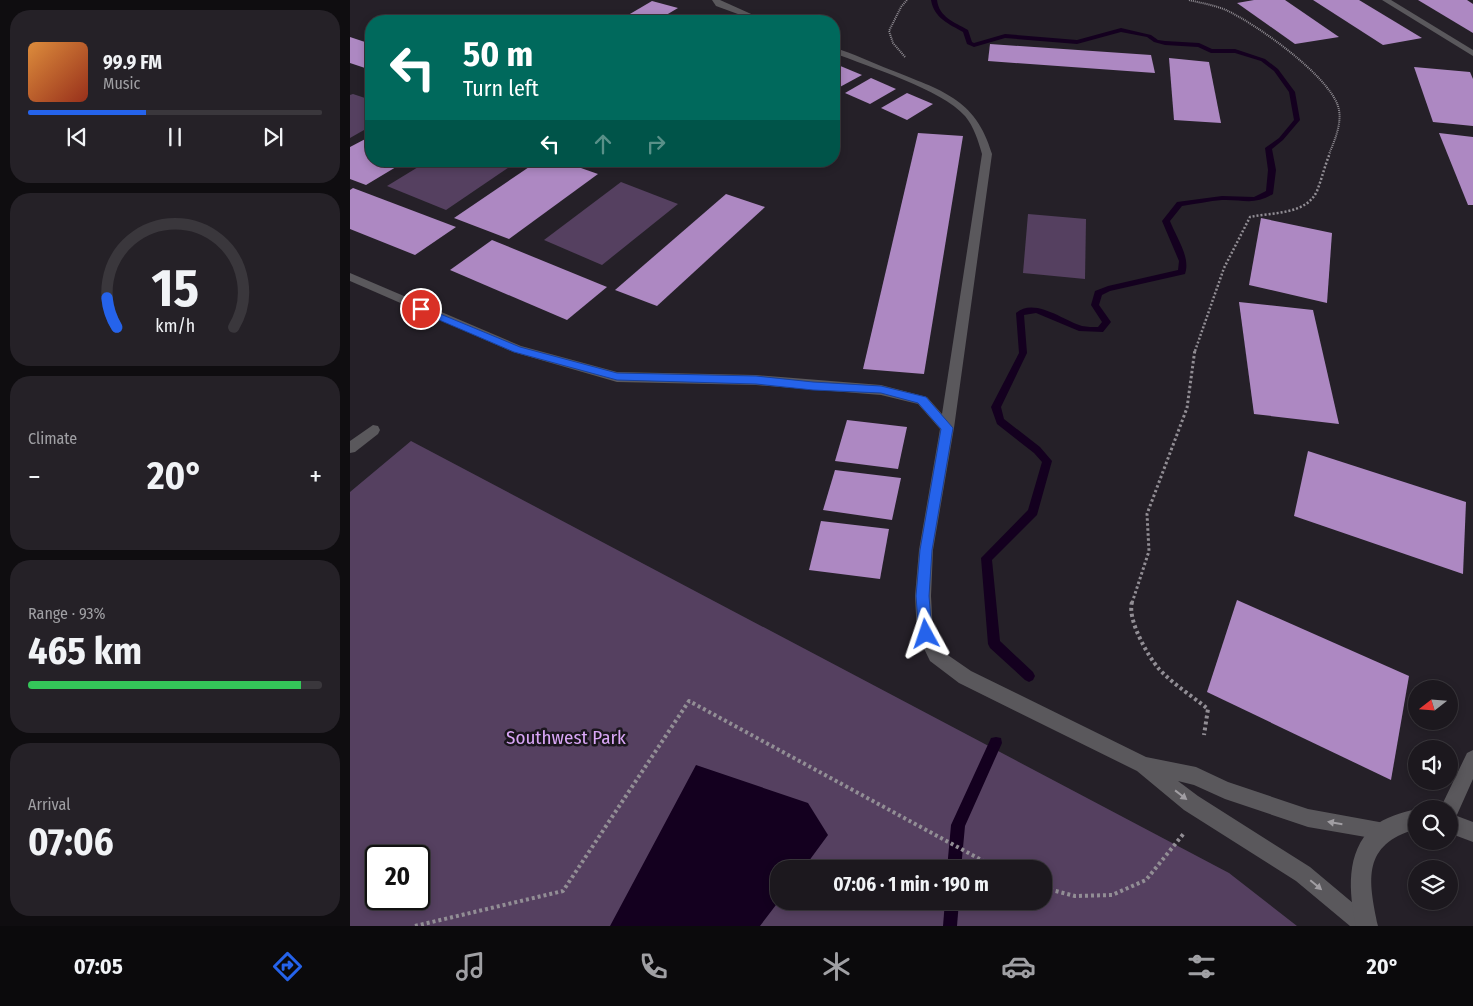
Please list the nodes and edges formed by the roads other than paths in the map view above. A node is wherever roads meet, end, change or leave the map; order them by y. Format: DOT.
graph roads {
  1 [pos="716,0"];
  2 [pos="1386,0"];
  3 [pos="747,15"];
  4 [pos="840,52"];
  5 [pos="1473,54"];
  6 [pos="350,277"];
  7 [pos="947,428"];
  8 [pos="373,430"];
  9 [pos="350,448"];
  10 [pos="1473,761"];
  11 [pos="1143,765"];
  12 [pos="1454,800"];
  13 [pos="1408,821"];
  14 [pos="1458,826"];
  15 [pos="1383,831"];
  16 [pos="1473,832"];
  17 [pos="1366,926"];
  1 -- 3 [label="lane"];
  2 -- 5 [label="lane"];
  4 -- 7 [label="lane"];
  6 -- 7 [label="lane"];
  7 -- 11 [label="lane"];
  8 -- 9 [label="lane"];
  10 -- 12 [label="lane"];
  15 -- 11 [label="lane, one-way"];
  11 -- 17 [label="lane, one-way"];
  13 -- 15 [label="street"];
  14 -- 16 [label="street"];
  15 -- 17 [label="street"];
}
